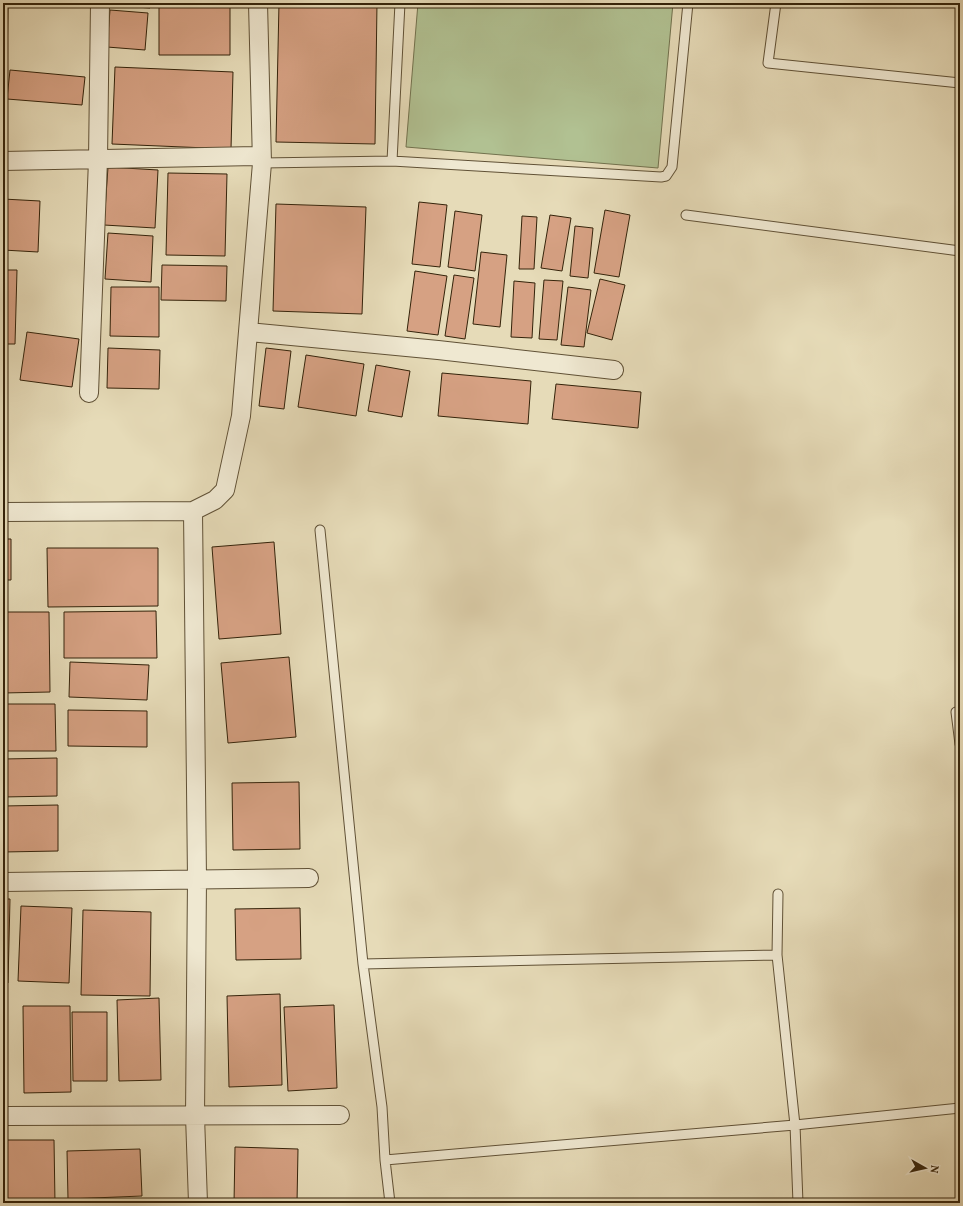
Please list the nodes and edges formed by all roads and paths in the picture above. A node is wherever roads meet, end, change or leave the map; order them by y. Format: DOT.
graph roads {
  1 [pos="100,3"];
  2 [pos="258,3"];
  3 [pos="400,3"];
  4 [pos="688,3"];
  5 [pos="776,3"];
  6 [pos="960,83"];
  7 [pos="98,160"];
  8 [pos="262,160"];
  9 [pos="3,161"];
  10 [pos="392,161"];
  11 [pos="686,215"];
  12 [pos="960,251"];
  13 [pos="249,332"];
  14 [pos="614,370"];
  15 [pos="89,393"];
  16 [pos="193,510"];
  17 [pos="3,512"];
  18 [pos="320,530"];
  19 [pos="956,712"];
  20 [pos="960,744"];
  21 [pos="310,878"];
  22 [pos="197,879"];
  23 [pos="3,882"];
  24 [pos="778,894"];
  25 [pos="777,955"];
  26 [pos="363,964"];
  27 [pos="960,1108"];
  28 [pos="340,1115"];
  29 [pos="3,1116"];
  30 [pos="195,1116"];
  31 [pos="795,1125"];
  32 [pos="385,1160"];
  33 [pos="198,1203"];
  34 [pos="390,1203"];
  35 [pos="798,1203"];
  1 -- 7 [label="street"];
  2 -- 8 [label="street"];
  3 -- 10 [label="lane"];
  4 -- 10 [label="lane"];
  5 -- 6 [label="lane"];
  7 -- 8 [label="street"];
  7 -- 9 [label="street"];
  7 -- 15 [label="street"];
  8 -- 10 [label="lane"];
  8 -- 13 [label="street"];
  11 -- 12 [label="lane"];
  13 -- 14 [label="street"];
  13 -- 16 [label="street"];
  16 -- 17 [label="street"];
  16 -- 22 [label="street"];
  18 -- 26 [label="lane"];
  19 -- 20 [label="lane"];
  21 -- 22 [label="street"];
  22 -- 23 [label="street"];
  22 -- 30 [label="street"];
  24 -- 25 [label="lane"];
  25 -- 26 [label="lane"];
  25 -- 31 [label="lane"];
  26 -- 32 [label="lane"];
  27 -- 31 [label="lane"];
  28 -- 30 [label="street"];
  29 -- 30 [label="street"];
  30 -- 33 [label="street"];
  31 -- 32 [label="lane"];
  31 -- 35 [label="lane"];
  32 -- 34 [label="lane"];
}
